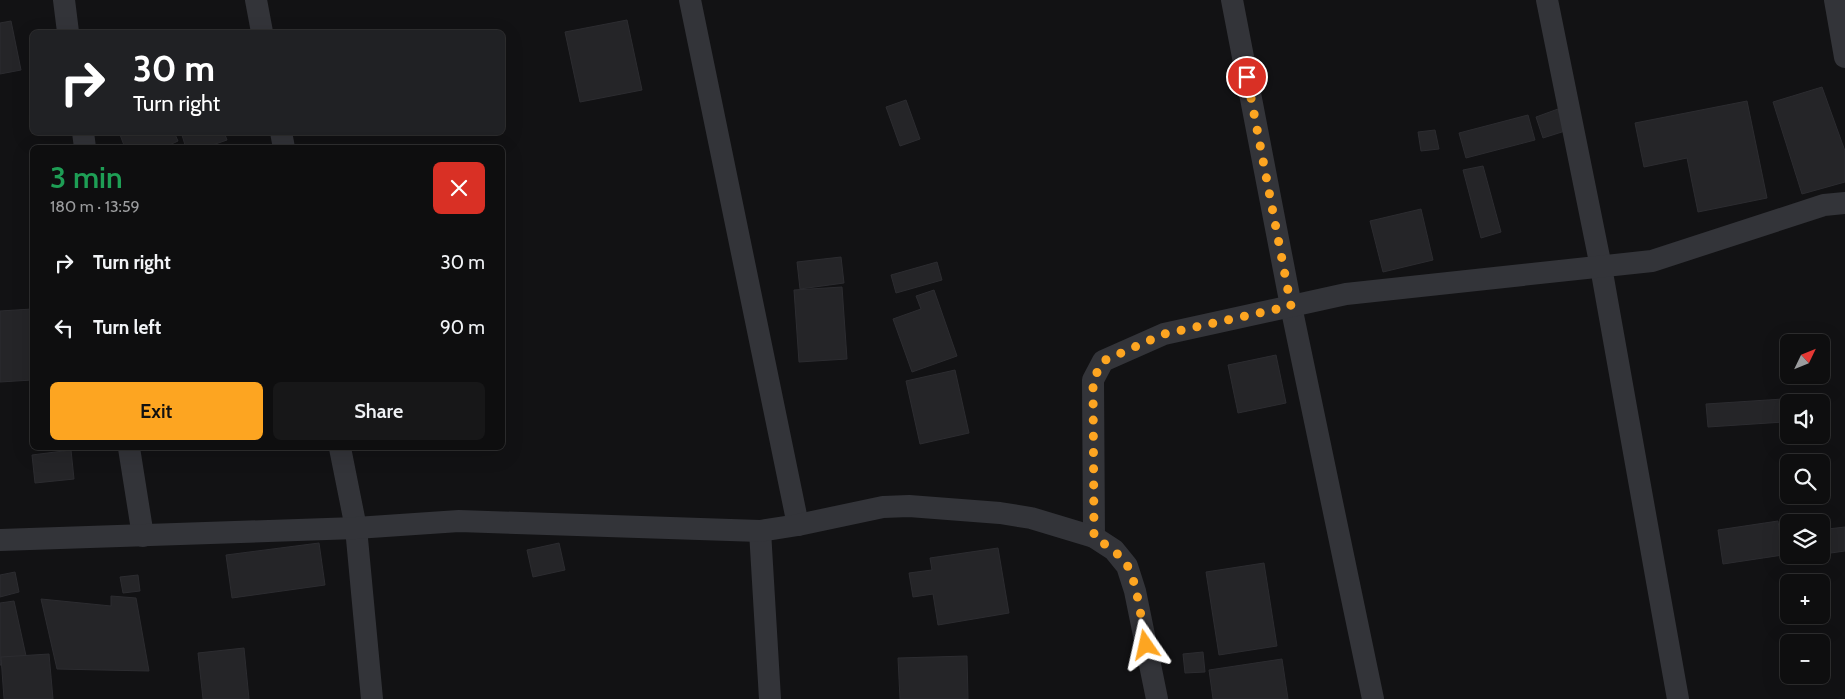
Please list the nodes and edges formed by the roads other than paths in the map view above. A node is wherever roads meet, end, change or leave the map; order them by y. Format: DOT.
graph roads {
  1 [pos="64,0"];
  2 [pos="256,0"];
  3 [pos="690,0"];
  4 [pos="1232,0"];
  5 [pos="1547,0"];
  6 [pos="1835,0"];
  7 [pos="68,30"];
  8 [pos="262,30"];
  9 [pos="1845,57"];
  10 [pos="1845,202"];
  11 [pos="1600,267"];
  12 [pos="1291,306"];
  13 [pos="129,450"];
  14 [pos="340,450"];
  15 [pos="798,525"];
  16 [pos="356,528"];
  17 [pos="760,531"];
  18 [pos="142,536"];
  19 [pos="1094,537"];
  20 [pos="0,540"];
  21 [pos="372,699"];
  22 [pos="770,699"];
  23 [pos="1157,699"];
  24 [pos="1373,699"];
  25 [pos="1678,699"];
  1 -- 7 [label="street"];
  2 -- 8 [label="street"];
  3 -- 15 [label="street"];
  4 -- 12 [label="street"];
  5 -- 11 [label="street"];
  6 -- 9 [label="street"];
  10 -- 11 [label="street"];
  11 -- 12 [label="street"];
  11 -- 25 [label="street"];
  12 -- 19 [label="street"];
  12 -- 24 [label="street"];
  13 -- 18 [label="street"];
  14 -- 16 [label="street"];
  15 -- 17 [label="street"];
  15 -- 19 [label="street"];
  16 -- 17 [label="street"];
  16 -- 18 [label="street"];
  16 -- 21 [label="street"];
  17 -- 22 [label="street"];
  18 -- 20 [label="street"];
  19 -- 23 [label="street"];
}
